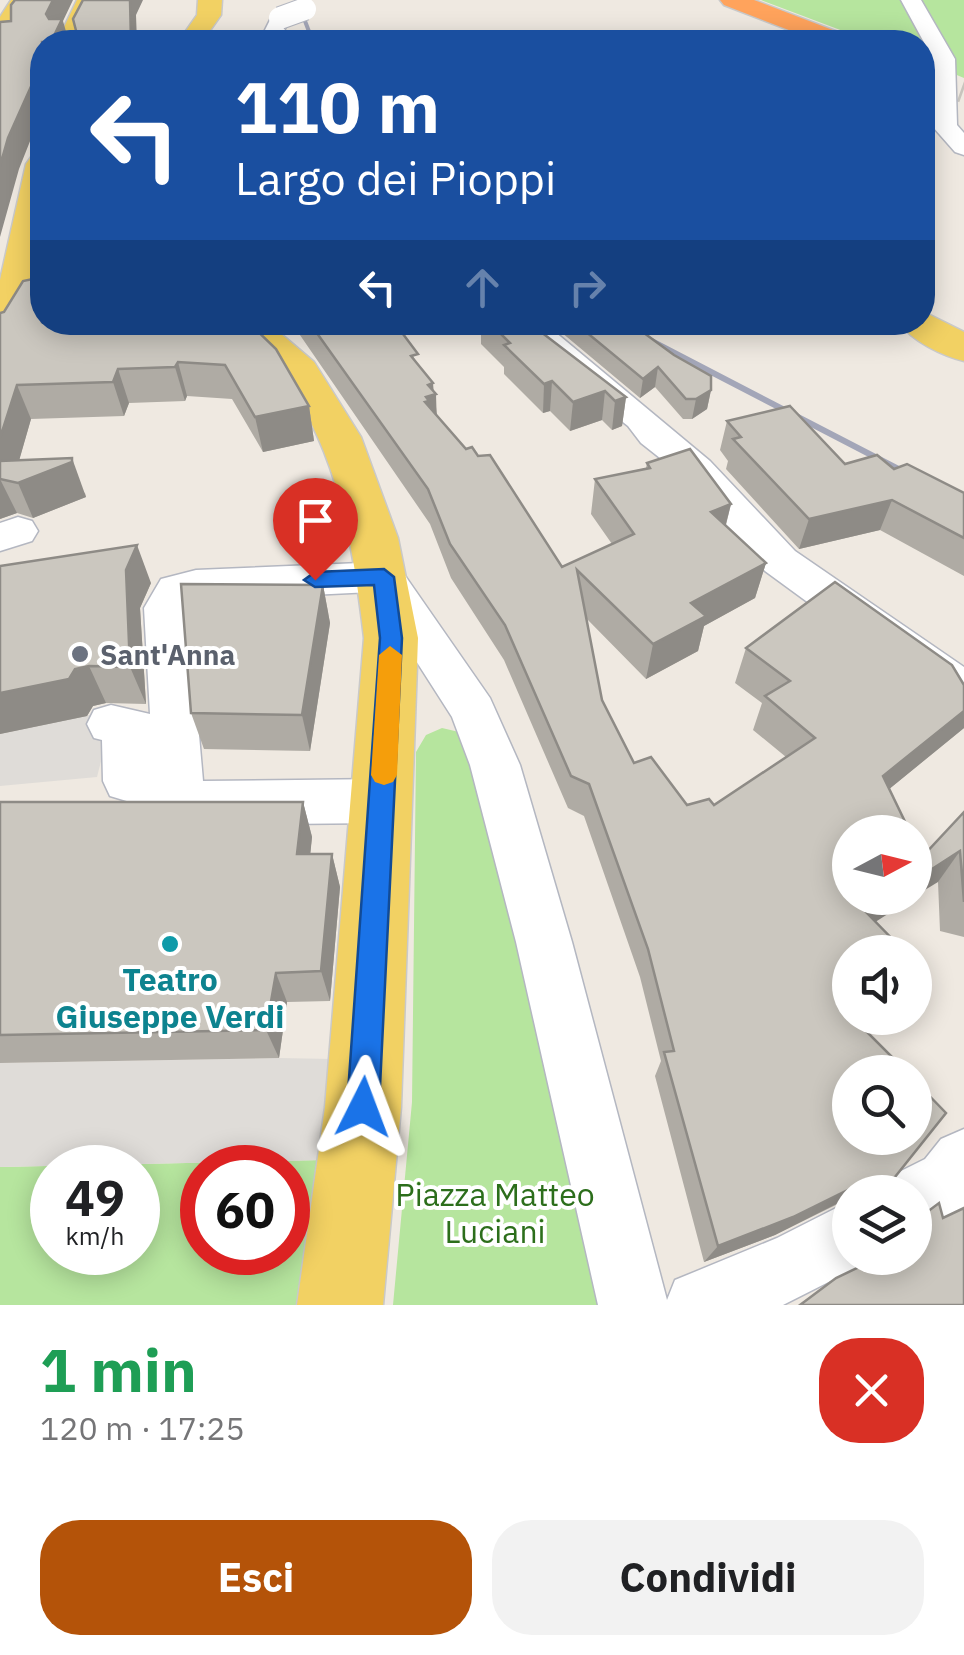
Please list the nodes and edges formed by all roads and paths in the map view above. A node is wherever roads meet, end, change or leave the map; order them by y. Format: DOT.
graph roads {
  1 [pos="22,0"];
  2 [pos="89,0"];
  3 [pos="210,0"];
  4 [pos="911,0"];
  5 [pos="724,1"];
  6 [pos="304,5"];
  7 [pos="75,30"];
  8 [pos="199,30"];
  9 [pos="275,30"];
  10 [pos="776,30"];
  11 [pos="807,30"];
  12 [pos="928,30"];
  13 [pos="0,36"];
  14 [pos="935,43"];
  15 [pos="964,147"];
  16 [pos="30,223"];
  17 [pos="935,332"];
  18 [pos="258,335"];
  19 [pos="536,335"];
  20 [pos="0,336"];
  21 [pos="964,349"];
  22 [pos="384,577"];
  23 [pos="807,579"];
  24 [pos="964,676"];
  25 [pos="417,679"];
  26 [pos="964,704"];
  27 [pos="111,724"];
  28 [pos="383,801"];
  29 [pos="173,802"];
  30 [pos="92,803"];
  31 [pos="964,1162"];
  32 [pos="932,1191"];
  33 [pos="832,1245"];
  34 [pos="340,1305"];
  35 [pos="633,1305"];
  36 [pos="700,1305"];
  1 -- 13 [label="main road"];
  2 -- 7 [label="main road"];
  3 -- 8 [label="main road"];
  4 -- 12 [label="street"];
  5 -- 10 [label="highway"];
  5 -- 11 [label="highway"];
  6 -- 9 [label="street, bridge"];
  14 -- 15 [label="street"];
  16 -- 20 [label="main road"];
  17 -- 21 [label="main road"];
  18 -- 22 [label="main road"];
  19 -- 23 [label="street"];
  22 -- 25 [label="main road"];
  22 -- 29 [label="street"];
  23 -- 24 [label="street"];
  23 -- 26 [label="street"];
  25 -- 28 [label="main road"];
  25 -- 35 [label="street"];
  27 -- 29 [label="street"];
  28 -- 29 [label="street"];
  28 -- 34 [label="main road"];
  29 -- 30 [label="street"];
  31 -- 32 [label="street"];
  33 -- 36 [label="street"];
}
